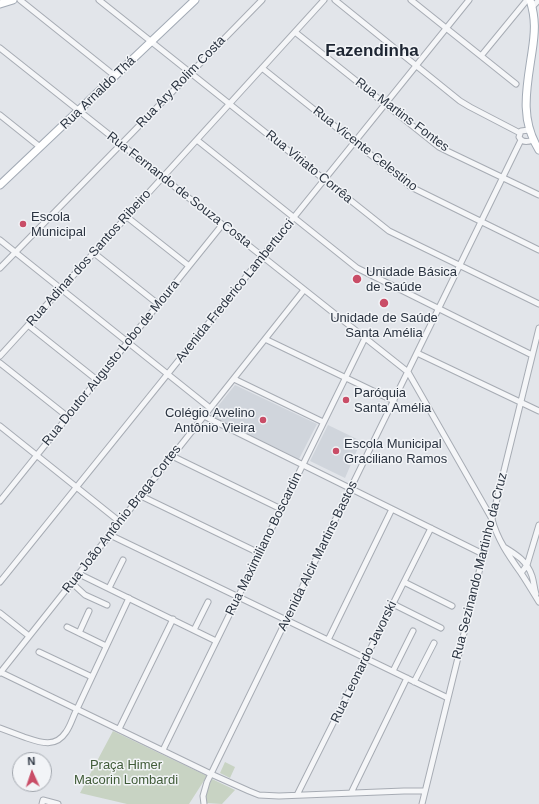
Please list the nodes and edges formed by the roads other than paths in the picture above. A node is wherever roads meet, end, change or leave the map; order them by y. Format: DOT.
graph roads {
  1 [pos="12,0"];
  2 [pos="20,0"];
  3 [pos="99,0"];
  4 [pos="195,0"];
  5 [pos="262,0"];
  6 [pos="324,0"];
  7 [pos="335,0"];
  8 [pos="411,0"];
  9 [pos="469,0"];
  10 [pos="528,0"];
  11 [pos="539,0"];
  12 [pos="0,4"];
  13 [pos="532,8"];
  14 [pos="446,28"];
  15 [pos="295,32"];
  16 [pos="151,42"];
  17 [pos="0,48"];
  18 [pos="481,56"];
  19 [pos="416,66"];
  20 [pos="262,68"];
  21 [pos="190,73"];
  22 [pos="115,76"];
  23 [pos="516,84"];
  24 [pos="230,104"];
  25 [pos="385,104"];
  26 [pos="78,111"];
  27 [pos="0,116"];
  28 [pos="530,130"];
  29 [pos="520,133"];
  30 [pos="197,140"];
  31 [pos="521,140"];
  32 [pos="533,140"];
  33 [pos="355,142"];
  34 [pos="121,144"];
  35 [pos="40,147"];
  36 [pos="539,150"];
  37 [pos="163,177"];
  38 [pos="503,178"];
  39 [pos="324,180"];
  40 [pos="0,185"];
  41 [pos="539,196"];
  42 [pos="127,217"];
  43 [pos="294,217"];
  44 [pos="482,222"];
  45 [pos="222,225"];
  46 [pos="0,240"];
  47 [pos="539,250"];
  48 [pos="15,252"];
  49 [pos="94,253"];
  50 [pos="262,256"];
  51 [pos="189,266"];
  52 [pos="460,266"];
  53 [pos="0,268"];
  54 [pos="61,289"];
  55 [pos="304,290"];
  56 [pos="158,304"];
  57 [pos="539,304"];
  58 [pos="439,309"];
  59 [pos="28,325"];
  60 [pos="539,328"];
  61 [pos="365,338"];
  62 [pos="265,339"];
  63 [pos="128,342"];
  64 [pos="417,353"];
  65 [pos="532,355"];
  66 [pos="0,356"];
  67 [pos="0,363"];
  68 [pos="408,372"];
  69 [pos="168,374"];
  70 [pos="345,378"];
  71 [pos="234,379"];
  72 [pos="97,380"];
  73 [pos="394,401"];
  74 [pos="521,403"];
  75 [pos="210,408"];
  76 [pos="539,411"];
  77 [pos="204,416"];
  78 [pos="68,417"];
  79 [pos="323,422"];
  80 [pos="0,426"];
  81 [pos="37,455"];
  82 [pos="172,456"];
  83 [pos="302,465"];
  84 [pos="76,487"];
  85 [pos="351,489"];
  86 [pos="141,496"];
  87 [pos="0,501"];
  88 [pos="281,509"];
  89 [pos="392,509"];
  90 [pos="492,519"];
  91 [pos="120,522"];
  92 [pos="539,525"];
  93 [pos="431,528"];
  94 [pos="110,535"];
  95 [pos="504,546"];
  96 [pos="259,553"];
  97 [pos="483,554"];
  98 [pos="123,560"];
  99 [pos="527,565"];
  100 [pos="521,573"];
  101 [pos="79,574"];
  102 [pos="0,582"];
  103 [pos="404,582"];
  104 [pos="72,583"];
  105 [pos="109,588"];
  106 [pos="238,597"];
  107 [pos="129,598"];
  108 [pos="538,601"];
  109 [pos="208,602"];
  110 [pos="393,604"];
  111 [pos="107,605"];
  112 [pos="452,606"];
  113 [pos="89,610"];
  114 [pos="0,613"];
  115 [pos="173,619"];
  116 [pos="286,620"];
  117 [pos="67,627"];
  118 [pos="441,628"];
  119 [pos="194,630"];
  120 [pos="413,631"];
  121 [pos="79,632"];
  122 [pos="29,636"];
  123 [pos="328,640"];
  124 [pos="216,641"];
  125 [pos="434,643"];
  126 [pos="106,646"];
  127 [pos="39,652"];
  128 [pos="366,659"];
  129 [pos="393,671"];
  130 [pos="0,673"];
  131 [pos="92,677"];
  132 [pos="407,678"];
  133 [pos="414,682"];
  134 [pos="448,698"];
  135 [pos="77,709"];
  136 [pos="0,728"];
  137 [pos="119,729"];
  138 [pos="163,750"];
  139 [pos="211,774"];
  140 [pos="425,792"];
  141 [pos="351,793"];
  142 [pos="298,795"];
  143 [pos="43,802"];
  144 [pos="203,802"];
  145 [pos="58,804"];
  146 [pos="422,804"];
  1 -- 12 [label="main road"];
  2 -- 22 [label="street"];
  3 -- 16 [label="street, Rua Viriato Corrêa"];
  4 -- 16 [label="main road, Rua Arnaldo Thá"];
  5 -- 21 [label="street, Rua Ary Rolim Costa"];
  6 -- 15 [label="street, Rua Adinar dos Santos Ribeiro"];
  7 -- 19 [label="street"];
  8 -- 14 [label="street"];
  9 -- 14 [label="street, Avenida Frederico Lambertucci"];
  10 -- 13 [label="main road"];
  10 -- 18 [label="street"];
  11 -- 13 [label="street"];
  13 -- 28 [label="main road"];
  14 -- 18 [label="street"];
  14 -- 19 [label="street, Avenida Frederico Lambertucci"];
  15 -- 20 [label="street, Rua Adinar dos Santos Ribeiro"];
  15 -- 25 [label="street, Rua Martins Fontes"];
  16 -- 21 [label="street, Rua Viriato Corrêa"];
  16 -- 22 [label="main road, Rua Arnaldo Thá"];
  17 -- 26 [label="street, Rua Fernando de Souza Costa"];
  18 -- 23 [label="street"];
  19 -- 25 [label="street, Avenida Frederico Lambertucci"];
  19 -- 29 [label="street"];
  20 -- 24 [label="street, Rua Adinar dos Santos Ribeiro"];
  20 -- 33 [label="street, Rua Vicente Celestino"];
  21 -- 24 [label="street, Rua Viriato Corrêa"];
  21 -- 34 [label="street, Rua Ary Rolim Costa"];
  22 -- 26 [label="main road, Rua Arnaldo Thá"];
  24 -- 30 [label="street, Rua Adinar dos Santos Ribeiro"];
  24 -- 39 [label="street, Rua Viriato Corrêa"];
  25 -- 33 [label="street, Avenida Frederico Lambertucci"];
  25 -- 38 [label="street, Rua Martins Fontes"];
  26 -- 34 [label="street, Rua Fernando de Souza Costa"];
  26 -- 35 [label="main road, Rua Arnaldo Thá"];
  27 -- 35 [label="street"];
  28 -- 29 [label="street"];
  28 -- 32 [label="main road"];
  29 -- 31 [label="street"];
  30 -- 37 [label="street, Rua Adinar dos Santos Ribeiro"];
  30 -- 43 [label="street"];
  31 -- 32 [label="street"];
  31 -- 38 [label="street, Avenida Alcir Martins Bastos"];
  32 -- 36 [label="main road"];
  33 -- 39 [label="street, Avenida Frederico Lambertucci"];
  33 -- 44 [label="street, Rua Vicente Celestino"];
  34 -- 37 [label="street, Rua Fernando de Souza Costa"];
  34 -- 48 [label="street, Rua Ary Rolim Costa"];
  35 -- 40 [label="main road, Rua Arnaldo Thá"];
  37 -- 42 [label="street, Rua Adinar dos Santos Ribeiro"];
  37 -- 45 [label="street, Rua Fernando de Souza Costa"];
  38 -- 41 [label="street, Rua Martins Fontes"];
  38 -- 44 [label="street, Avenida Alcir Martins Bastos"];
  39 -- 43 [label="street, Avenida Frederico Lambertucci"];
  39 -- 52 [label="street, Rua Viriato Corrêa"];
  42 -- 49 [label="street, Rua Adinar dos Santos Ribeiro"];
  42 -- 51 [label="street"];
  43 -- 50 [label="street, Avenida Frederico Lambertucci"];
  43 -- 58 [label="street"];
  44 -- 47 [label="street, Rua Vicente Celestino"];
  44 -- 52 [label="street, Avenida Alcir Martins Bastos"];
  45 -- 50 [label="street, Rua Fernando de Souza Costa"];
  45 -- 51 [label="street, Rua Doutor Augusto Lobo de Moura"];
  46 -- 48 [label="street"];
  48 -- 53 [label="street, Rua Ary Rolim Costa"];
  48 -- 54 [label="street"];
  49 -- 54 [label="street, Rua Adinar dos Santos Ribeiro"];
  49 -- 56 [label="street"];
  50 -- 55 [label="street, Rua Fernando de Souza Costa"];
  50 -- 69 [label="street, Avenida Frederico Lambertucci"];
  51 -- 56 [label="street, Rua Doutor Augusto Lobo de Moura"];
  52 -- 57 [label="street, Rua Viriato Corrêa"];
  52 -- 58 [label="street, Avenida Alcir Martins Bastos"];
  54 -- 59 [label="street, Rua Adinar dos Santos Ribeiro"];
  54 -- 63 [label="street"];
  55 -- 61 [label="street, Rua Fernando de Souza Costa"];
  55 -- 62 [label="street, Rua João Antônio Braga Cortes"];
  56 -- 63 [label="street, Rua Doutor Augusto Lobo de Moura"];
  58 -- 64 [label="street, Avenida Alcir Martins Bastos"];
  58 -- 65 [label="street"];
  59 -- 66 [label="street, Rua Adinar dos Santos Ribeiro"];
  59 -- 72 [label="street"];
  60 -- 65 [label="street, Rua Sezinando Martinho da Cruz"];
  61 -- 68 [label="street, Rua Fernando de Souza Costa"];
  61 -- 70 [label="street, Rua Maximiliano Boscardin"];
  62 -- 70 [label="street"];
  62 -- 71 [label="street, Rua João Antônio Braga Cortes"];
  63 -- 69 [label="street"];
  63 -- 72 [label="street, Rua Doutor Augusto Lobo de Moura"];
  64 -- 68 [label="street, Avenida Alcir Martins Bastos"];
  64 -- 74 [label="street"];
  65 -- 74 [label="street, Rua Sezinando Martinho da Cruz"];
  67 -- 78 [label="street"];
  68 -- 73 [label="street, Avenida Alcir Martins Bastos"];
  68 -- 90 [label="street, Rua Fernando de Souza Costa"];
  69 -- 75 [label="street"];
  69 -- 84 [label="street, Avenida Frederico Lambertucci"];
  70 -- 73 [label="street"];
  70 -- 79 [label="street, Rua Maximiliano Boscardin"];
  71 -- 75 [label="street, Rua João Antônio Braga Cortes"];
  71 -- 79 [label="street"];
  72 -- 78 [label="street, Rua Doutor Augusto Lobo de Moura"];
  73 -- 85 [label="street, Avenida Alcir Martins Bastos"];
  74 -- 76 [label="street"];
  74 -- 90 [label="street, Rua Sezinando Martinho da Cruz"];
  75 -- 77 [label="street, Rua João Antônio Braga Cortes"];
  77 -- 82 [label="street, Rua João Antônio Braga Cortes"];
  77 -- 83 [label="street"];
  78 -- 81 [label="street, Rua Doutor Augusto Lobo de Moura"];
  79 -- 83 [label="street, Rua Maximiliano Boscardin"];
  80 -- 81 [label="street"];
  81 -- 84 [label="street"];
  81 -- 87 [label="street, Rua Doutor Augusto Lobo de Moura"];
  82 -- 86 [label="street, Rua João Antônio Braga Cortes"];
  82 -- 88 [label="street"];
  83 -- 85 [label="street"];
  83 -- 88 [label="street, Rua Maximiliano Boscardin"];
  84 -- 91 [label="street"];
  84 -- 102 [label="street, Avenida Frederico Lambertucci"];
  85 -- 89 [label="street"];
  85 -- 116 [label="street, Avenida Alcir Martins Bastos"];
  86 -- 91 [label="street, Rua João Antônio Braga Cortes"];
  86 -- 96 [label="street"];
  88 -- 96 [label="street, Rua Maximiliano Boscardin"];
  89 -- 93 [label="street"];
  89 -- 123 [label="street"];
  90 -- 95 [label="street, Rua Fernando de Souza Costa"];
  90 -- 97 [label="street, Rua Sezinando Martinho da Cruz"];
  91 -- 94 [label="street, Rua João Antônio Braga Cortes"];
  92 -- 99 [label="street"];
  93 -- 97 [label="street"];
  93 -- 103 [label="street, Rua Leonardo Javorski"];
  94 -- 101 [label="street, Rua João Antônio Braga Cortes"];
  94 -- 106 [label="street"];
  95 -- 99 [label="street, Rua Fernando de Souza Costa"];
  95 -- 100 [label="street, Rua Fernando de Souza Costa"];
  96 -- 106 [label="street, Rua Maximiliano Boscardin"];
  97 -- 134 [label="street, Rua Sezinando Martinho da Cruz"];
  98 -- 105 [label="street"];
  99 -- 100 [label="street"];
  99 -- 108 [label="street, Rua Fernando de Souza Costa"];
  100 -- 108 [label="street, Rua Fernando de Souza Costa"];
  101 -- 104 [label="street, Rua João Antônio Braga Cortes"];
  101 -- 105 [label="street"];
  103 -- 110 [label="street, Rua Leonardo Javorski"];
  103 -- 112 [label="street"];
  104 -- 111 [label="street"];
  104 -- 122 [label="street, Rua João Antônio Braga Cortes"];
  105 -- 107 [label="street"];
  106 -- 116 [label="street"];
  106 -- 124 [label="street, Rua Maximiliano Boscardin"];
  107 -- 115 [label="street"];
  107 -- 126 [label="street"];
  109 -- 119 [label="street"];
  110 -- 118 [label="street"];
  110 -- 128 [label="street, Rua Leonardo Javorski"];
  113 -- 121 [label="street"];
  114 -- 122 [label="street"];
  115 -- 119 [label="street"];
  115 -- 137 [label="street"];
  116 -- 123 [label="street"];
  116 -- 139 [label="street, Avenida Alcir Martins Bastos"];
  117 -- 121 [label="street"];
  119 -- 124 [label="street"];
  120 -- 129 [label="street"];
  121 -- 126 [label="street"];
  122 -- 130 [label="street, Rua João Antônio Braga Cortes"];
  123 -- 128 [label="street"];
  124 -- 138 [label="street, Rua Maximiliano Boscardin"];
  125 -- 133 [label="street"];
  126 -- 131 [label="street"];
  127 -- 131 [label="street"];
  128 -- 129 [label="street"];
  128 -- 142 [label="street, Rua Leonardo Javorski"];
  129 -- 132 [label="street"];
  130 -- 135 [label="street"];
  131 -- 135 [label="street"];
  132 -- 133 [label="street"];
  132 -- 141 [label="street"];
  133 -- 134 [label="street"];
  134 -- 140 [label="street, Rua Sezinando Martinho da Cruz"];
  135 -- 136 [label="street"];
  135 -- 137 [label="street"];
  137 -- 138 [label="street"];
  138 -- 139 [label="street"];
  139 -- 142 [label="street"];
  139 -- 144 [label="street, Avenida Alcir Martins Bastos"];
  140 -- 141 [label="street"];
  140 -- 146 [label="street, Rua Sezinando Martinho da Cruz"];
  141 -- 142 [label="street"];
  143 -- 145 [label="street"];
}
